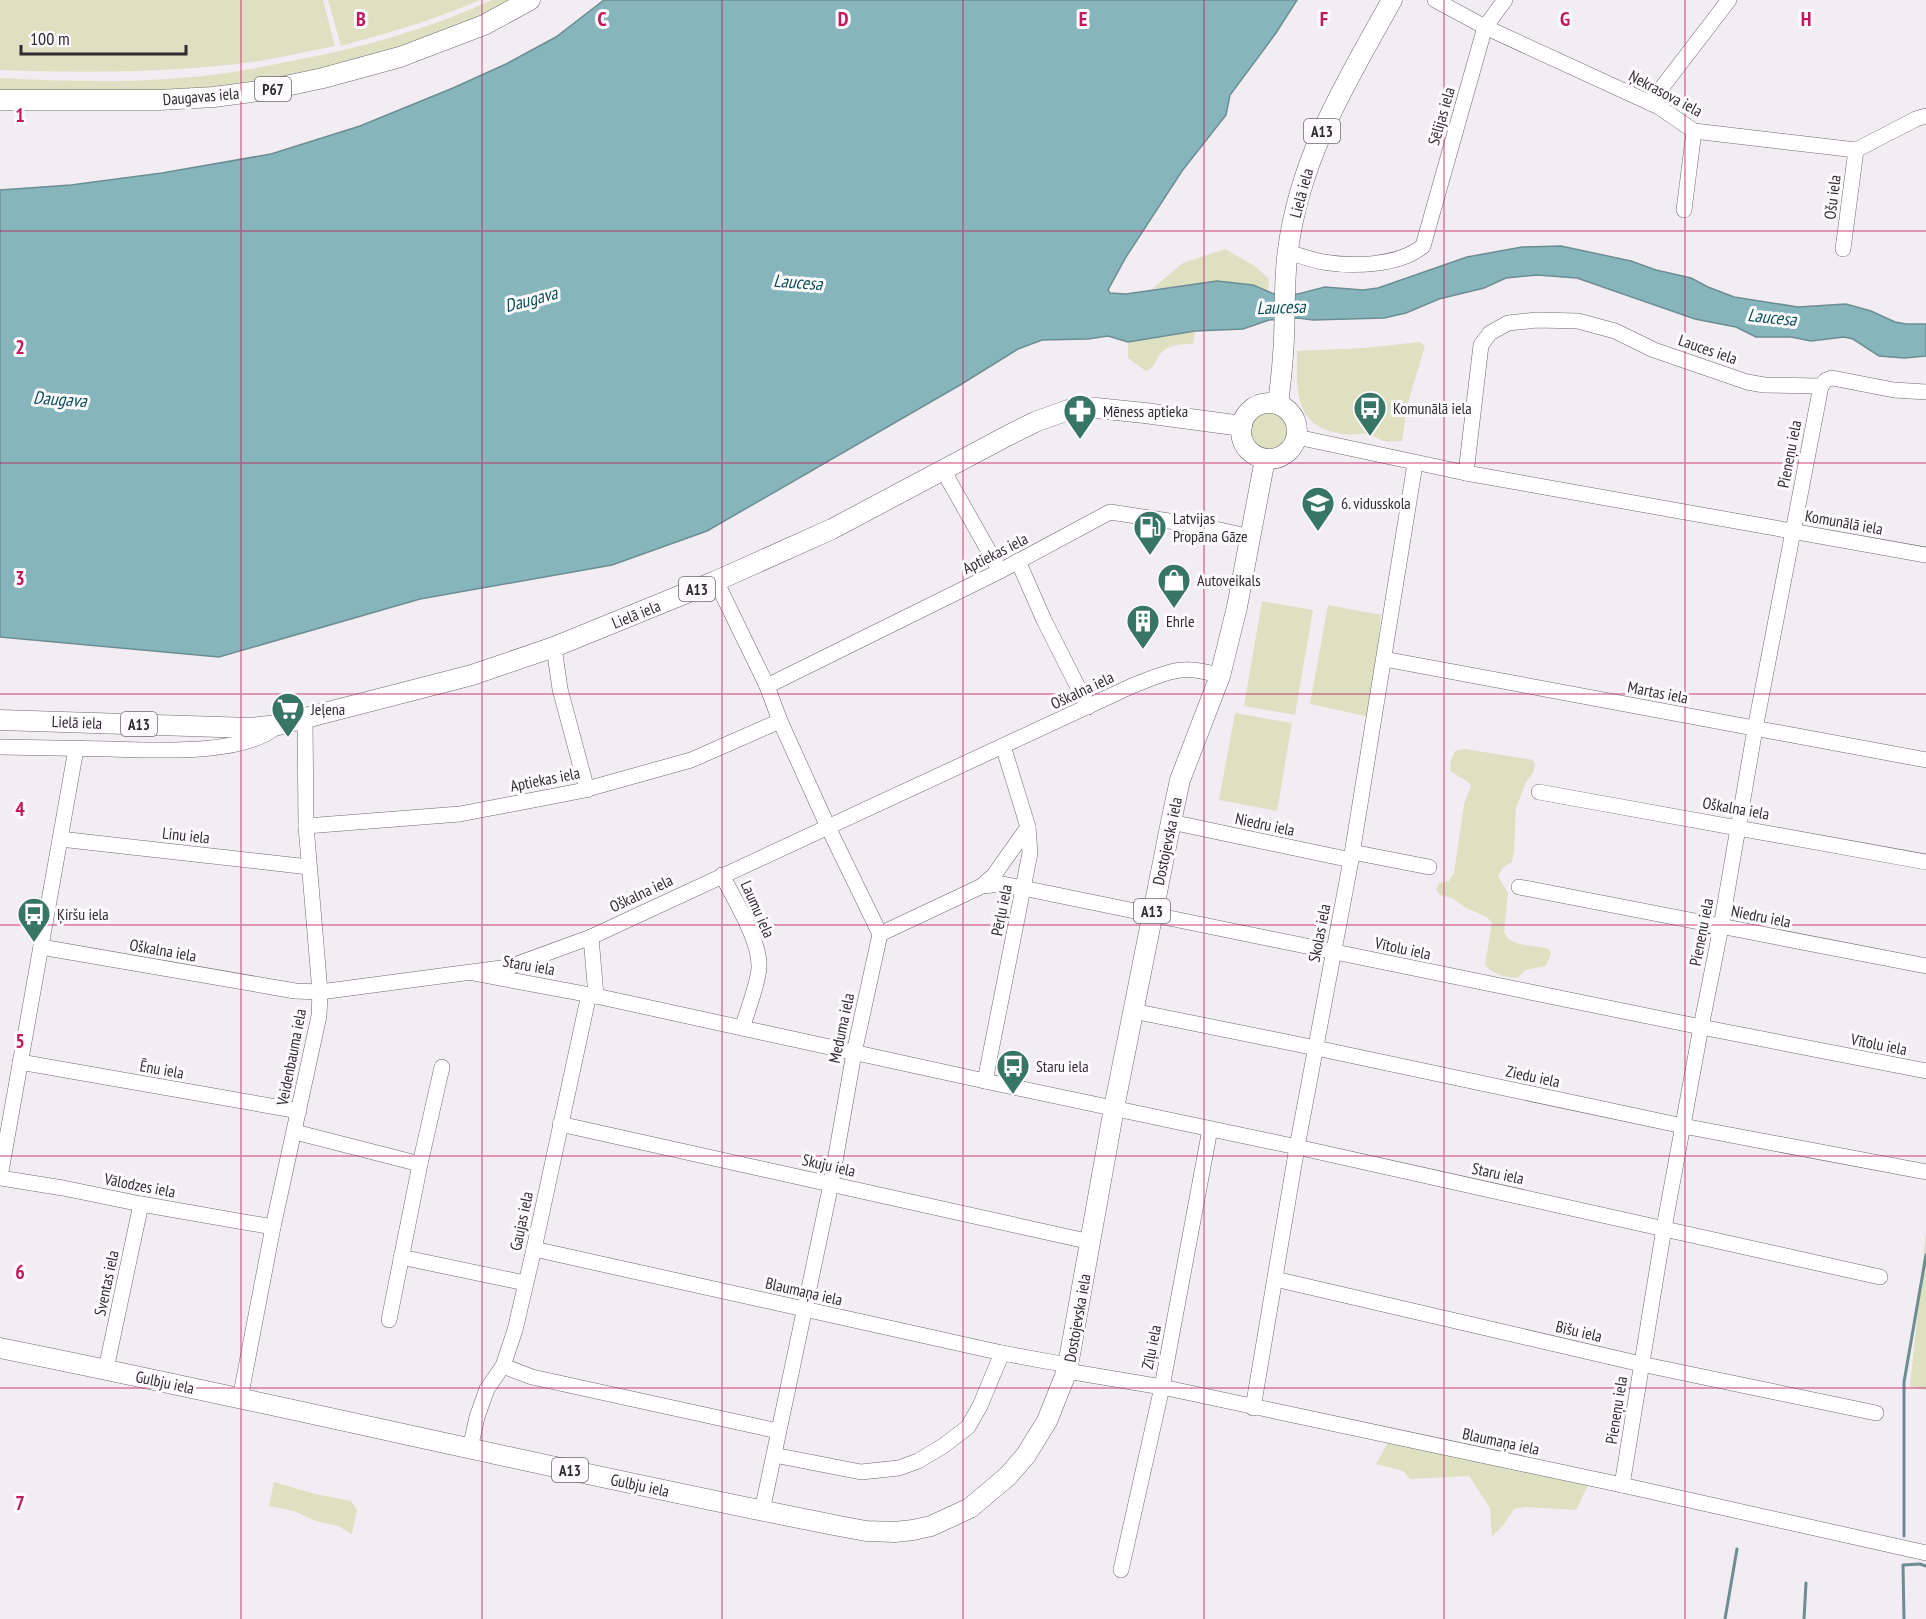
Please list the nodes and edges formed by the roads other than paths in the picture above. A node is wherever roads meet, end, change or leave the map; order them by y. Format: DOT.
graph roads {
  1 [pos="530,0"];
  2 [pos="1392,0"];
  3 [pos="1435,0"];
  4 [pos="1505,0"];
  5 [pos="1729,0"];
  6 [pos="1485,27"];
  7 [pos="0,100"];
  8 [pos="1650,103"];
  9 [pos="1926,116"];
  10 [pos="1694,131"];
  11 [pos="1856,150"];
  12 [pos="1684,210"];
  13 [pos="1844,249"];
  14 [pos="1287,252"];
  15 [pos="1821,386"];
  16 [pos="1926,392"];
  17 [pos="1278,404"];
  18 [pos="1242,426"];
  19 [pos="1297,437"];
  20 [pos="1265,459"];
  21 [pos="1415,464"];
  22 [pos="943,470"];
  23 [pos="1466,474"];
  24 [pos="1792,531"];
  25 [pos="1251,537"];
  26 [pos="1926,555"];
  27 [pos="1018,561"];
  28 [pos="1000,571"];
  29 [pos="716,581"];
  30 [pos="554,647"];
  31 [pos="1383,659"];
  32 [pos="1220,676"];
  33 [pos="767,686"];
  34 [pos="1088,707"];
  35 [pos="305,718"];
  36 [pos="0,720"];
  37 [pos="780,721"];
  38 [pos="278,725"];
  39 [pos="1755,729"];
  40 [pos="1003,746"];
  41 [pos="0,747"];
  42 [pos="76,748"];
  43 [pos="1926,760"];
  44 [pos="587,790"];
  45 [pos="1539,792"];
  46 [pos="1170,822"];
  47 [pos="306,826"];
  48 [pos="828,827"];
  49 [pos="1028,827"];
  50 [pos="1737,827"];
  51 [pos="60,839"];
  52 [pos="1352,856"];
  53 [pos="1926,862"];
  54 [pos="309,867"];
  55 [pos="1429,867"];
  56 [pos="722,875"];
  57 [pos="982,886"];
  58 [pos="1519,887"];
  59 [pos="1024,888"];
  60 [pos="1151,916"];
  61 [pos="1721,927"];
  62 [pos="880,934"];
  63 [pos="591,937"];
  64 [pos="41,947"];
  65 [pos="1334,952"];
  66 [pos="1926,966"];
  67 [pos="473,973"];
  68 [pos="320,992"];
  69 [pos="592,995"];
  70 [pos="1133,1011"];
  71 [pos="1701,1027"];
  72 [pos="742,1028"];
  73 [pos="1316,1048"];
  74 [pos="854,1053"];
  75 [pos="20,1062"];
  76 [pos="442,1067"];
  77 [pos="1926,1071"];
  78 [pos="985,1082"];
  79 [pos="1114,1108"];
  80 [pos="298,1111"];
  81 [pos="560,1124"];
  82 [pos="1683,1126"];
  83 [pos="1210,1129"];
  84 [pos="295,1132"];
  85 [pos="1297,1147"];
  86 [pos="420,1164"];
  87 [pos="1926,1172"];
  88 [pos="0,1178"];
  89 [pos="831,1184"];
  90 [pos="141,1204"];
  91 [pos="273,1227"];
  92 [pos="1664,1228"];
  93 [pos="1091,1242"];
  94 [pos="534,1249"];
  95 [pos="401,1257"];
  96 [pos="1880,1277"];
  97 [pos="1275,1279"];
  98 [pos="525,1283"];
  99 [pos="805,1309"];
  100 [pos="389,1320"];
  101 [pos="0,1348"];
  102 [pos="1002,1353"];
  103 [pos="1641,1364"];
  104 [pos="503,1366"];
  105 [pos="1067,1368"];
  106 [pos="106,1369"];
  107 [pos="1162,1387"];
  108 [pos="240,1399"];
  109 [pos="1253,1408"];
  110 [pos="1876,1413"];
  111 [pos="778,1431"];
  112 [pos="470,1449"];
  113 [pos="774,1455"];
  114 [pos="1622,1485"];
  115 [pos="762,1511"];
  116 [pos="1926,1553"];
  117 [pos="1121,1570"];
  1 -- 7 [label="main road, Daugavas iela / P67"];
  2 -- 14 [label="main road, Lielā iela / A13"];
  3 -- 6 [label="street, Ņekrasova iela"];
  4 -- 6 [label="street, Sēlijas iela"];
  5 -- 8 [label="street"];
  6 -- 8 [label="street, Ņekrasova iela"];
  6 -- 14 [label="street, Sēlijas iela"];
  8 -- 10 [label="street, Ņekrasova iela"];
  9 -- 11 [label="street"];
  10 -- 11 [label="street, Ņekrasova iela"];
  10 -- 12 [label="street"];
  11 -- 13 [label="street, Ošu iela"];
  14 -- 17 [label="main road, Lielā iela / A13"];
  15 -- 16 [label="street, Lauces iela"];
  15 -- 23 [label="street, Lauces iela"];
  15 -- 24 [label="street, Pieneņu iela"];
  17 -- 18 [label="main road"];
  17 -- 19 [label="main road"];
  18 -- 20 [label="main road"];
  18 -- 22 [label="main road, Lielā iela / A13"];
  19 -- 20 [label="main road"];
  19 -- 21 [label="street, Komunālā iela"];
  20 -- 25 [label="main road, Dostojevska iela / A13"];
  21 -- 23 [label="street, Komunālā iela"];
  21 -- 31 [label="street, Skolas iela"];
  22 -- 28 [label="street"];
  22 -- 29 [label="main road, Lielā iela / A13"];
  23 -- 24 [label="street, Komunālā iela"];
  24 -- 26 [label="street, Komunālā iela"];
  24 -- 39 [label="street, Pieneņu iela"];
  25 -- 27 [label="street, Aptiekas iela"];
  25 -- 32 [label="main road, Dostojevska iela / A13"];
  27 -- 28 [label="street, Aptiekas iela"];
  27 -- 34 [label="street"];
  28 -- 33 [label="street, Aptiekas iela"];
  29 -- 30 [label="main road, Lielā iela / A13"];
  29 -- 33 [label="street"];
  30 -- 35 [label="main road, Lielā iela / A13"];
  30 -- 44 [label="street"];
  31 -- 39 [label="street, Martas iela"];
  31 -- 52 [label="street, Skolas iela"];
  32 -- 34 [label="street, Oškalna iela"];
  32 -- 46 [label="main road, Dostojevska iela / A13"];
  33 -- 37 [label="street"];
  34 -- 40 [label="street, Oškalna iela"];
  35 -- 38 [label="main road, Lielā iela / A13"];
  35 -- 47 [label="street, Veidenbauma iela"];
  36 -- 38 [label="main road, Lielā iela / A13"];
  37 -- 44 [label="street, Aptiekas iela"];
  37 -- 48 [label="street"];
  38 -- 42 [label="street"];
  39 -- 43 [label="street, Martas iela"];
  39 -- 50 [label="street, Pieneņu iela"];
  40 -- 48 [label="street, Oškalna iela"];
  40 -- 49 [label="street, Pērļu iela"];
  41 -- 42 [label="street"];
  42 -- 51 [label="street"];
  44 -- 47 [label="street, Aptiekas iela"];
  45 -- 50 [label="street, Oškalna iela"];
  46 -- 52 [label="street, Niedru iela"];
  46 -- 60 [label="main road, Dostojevska iela / A13"];
  47 -- 54 [label="street, Veidenbauma iela"];
  48 -- 56 [label="street, Oškalna iela"];
  48 -- 62 [label="street"];
  49 -- 57 [label="street"];
  49 -- 59 [label="street, Pērļu iela"];
  50 -- 53 [label="street, Oškalna iela"];
  50 -- 61 [label="street, Pieneņu iela"];
  51 -- 54 [label="street, Linu iela"];
  51 -- 64 [label="street"];
  52 -- 55 [label="street, Niedru iela"];
  52 -- 65 [label="street, Skolas iela"];
  54 -- 68 [label="street, Veidenbauma iela"];
  56 -- 63 [label="street, Oškalna iela"];
  56 -- 72 [label="street, Laumu iela"];
  57 -- 59 [label="street, Vītolu iela"];
  57 -- 62 [label="street, Vītolu iela"];
  58 -- 61 [label="street, Niedru iela"];
  59 -- 60 [label="street, Vītolu iela"];
  59 -- 78 [label="street, Pērļu iela"];
  60 -- 65 [label="street, Vītolu iela"];
  60 -- 70 [label="main road, Dostojevska iela / A13"];
  61 -- 66 [label="street, Niedru iela"];
  61 -- 71 [label="street, Pieneņu iela"];
  62 -- 74 [label="street, Meduma iela"];
  63 -- 67 [label="street, Oškalna iela"];
  63 -- 69 [label="street, Gaujas iela"];
  64 -- 68 [label="street, Oškalna iela"];
  64 -- 75 [label="street"];
  65 -- 71 [label="street, Vītolu iela"];
  65 -- 73 [label="street, Skolas iela"];
  67 -- 68 [label="street, Oškalna iela"];
  67 -- 69 [label="street, Staru iela"];
  68 -- 80 [label="street, Veidenbauma iela"];
  69 -- 72 [label="street, Staru iela"];
  69 -- 81 [label="street, Gaujas iela"];
  70 -- 73 [label="street, Ziedu iela"];
  70 -- 79 [label="main road, Dostojevska iela / A13"];
  71 -- 77 [label="street, Vītolu iela"];
  71 -- 82 [label="street, Pieneņu iela"];
  72 -- 74 [label="street, Staru iela"];
  73 -- 82 [label="street, Ziedu iela"];
  73 -- 85 [label="street, Skolas iela"];
  74 -- 78 [label="street, Staru iela"];
  74 -- 89 [label="street, Meduma iela"];
  75 -- 80 [label="street, Ēnu iela"];
  75 -- 88 [label="street"];
  76 -- 86 [label="street"];
  78 -- 79 [label="street, Staru iela"];
  79 -- 83 [label="street, Staru iela"];
  79 -- 93 [label="main road, Dostojevska iela / A13"];
  80 -- 84 [label="street, Veidenbauma iela"];
  81 -- 89 [label="street, Skuju iela"];
  81 -- 94 [label="street, Gaujas iela"];
  82 -- 87 [label="street, Ziedu iela"];
  82 -- 92 [label="street, Pieneņu iela"];
  83 -- 85 [label="street, Staru iela"];
  83 -- 107 [label="street, Zīļu iela"];
  84 -- 86 [label="street"];
  84 -- 91 [label="street, Veidenbauma iela"];
  85 -- 92 [label="street, Staru iela"];
  85 -- 97 [label="street, Skolas iela"];
  86 -- 95 [label="street"];
  88 -- 90 [label="street, Vālodzes iela"];
  89 -- 93 [label="street, Skuju iela"];
  89 -- 99 [label="street, Meduma iela"];
  90 -- 91 [label="street, Vālodzes iela"];
  90 -- 106 [label="street, Sventas iela"];
  91 -- 108 [label="street, Veidenbauma iela"];
  92 -- 96 [label="street, Staru iela"];
  92 -- 103 [label="street, Pieneņu iela"];
  93 -- 105 [label="main road, Dostojevska iela / A13"];
  94 -- 98 [label="street, Gaujas iela"];
  94 -- 99 [label="street, Blaumaņa iela"];
  95 -- 98 [label="street"];
  95 -- 100 [label="street"];
  97 -- 103 [label="street, Bišu iela"];
  97 -- 109 [label="street, Skolas iela"];
  98 -- 104 [label="street, Gaujas iela"];
  99 -- 102 [label="street, Blaumaņa iela"];
  99 -- 111 [label="street, Meduma iela"];
  101 -- 106 [label="main road, Gulbju iela / A13"];
  102 -- 105 [label="street, Blaumaņa iela"];
  102 -- 113 [label="street"];
  103 -- 110 [label="street, Bišu iela"];
  103 -- 114 [label="street, Pieneņu iela"];
  104 -- 111 [label="street"];
  104 -- 112 [label="street, Gaujas iela"];
  105 -- 107 [label="street, Blaumaņa iela"];
  105 -- 115 [label="main road, Gulbju iela / A13"];
  106 -- 108 [label="main road, Gulbju iela / A13"];
  107 -- 109 [label="street, Blaumaņa iela"];
  107 -- 117 [label="street, Zīļu iela"];
  108 -- 112 [label="main road, Gulbju iela / A13"];
  109 -- 114 [label="street, Blaumaņa iela"];
  111 -- 113 [label="street, Meduma iela"];
  112 -- 115 [label="main road, Gulbju iela / A13"];
  113 -- 115 [label="street, Meduma iela"];
  114 -- 116 [label="street, Blaumaņa iela"];
}
